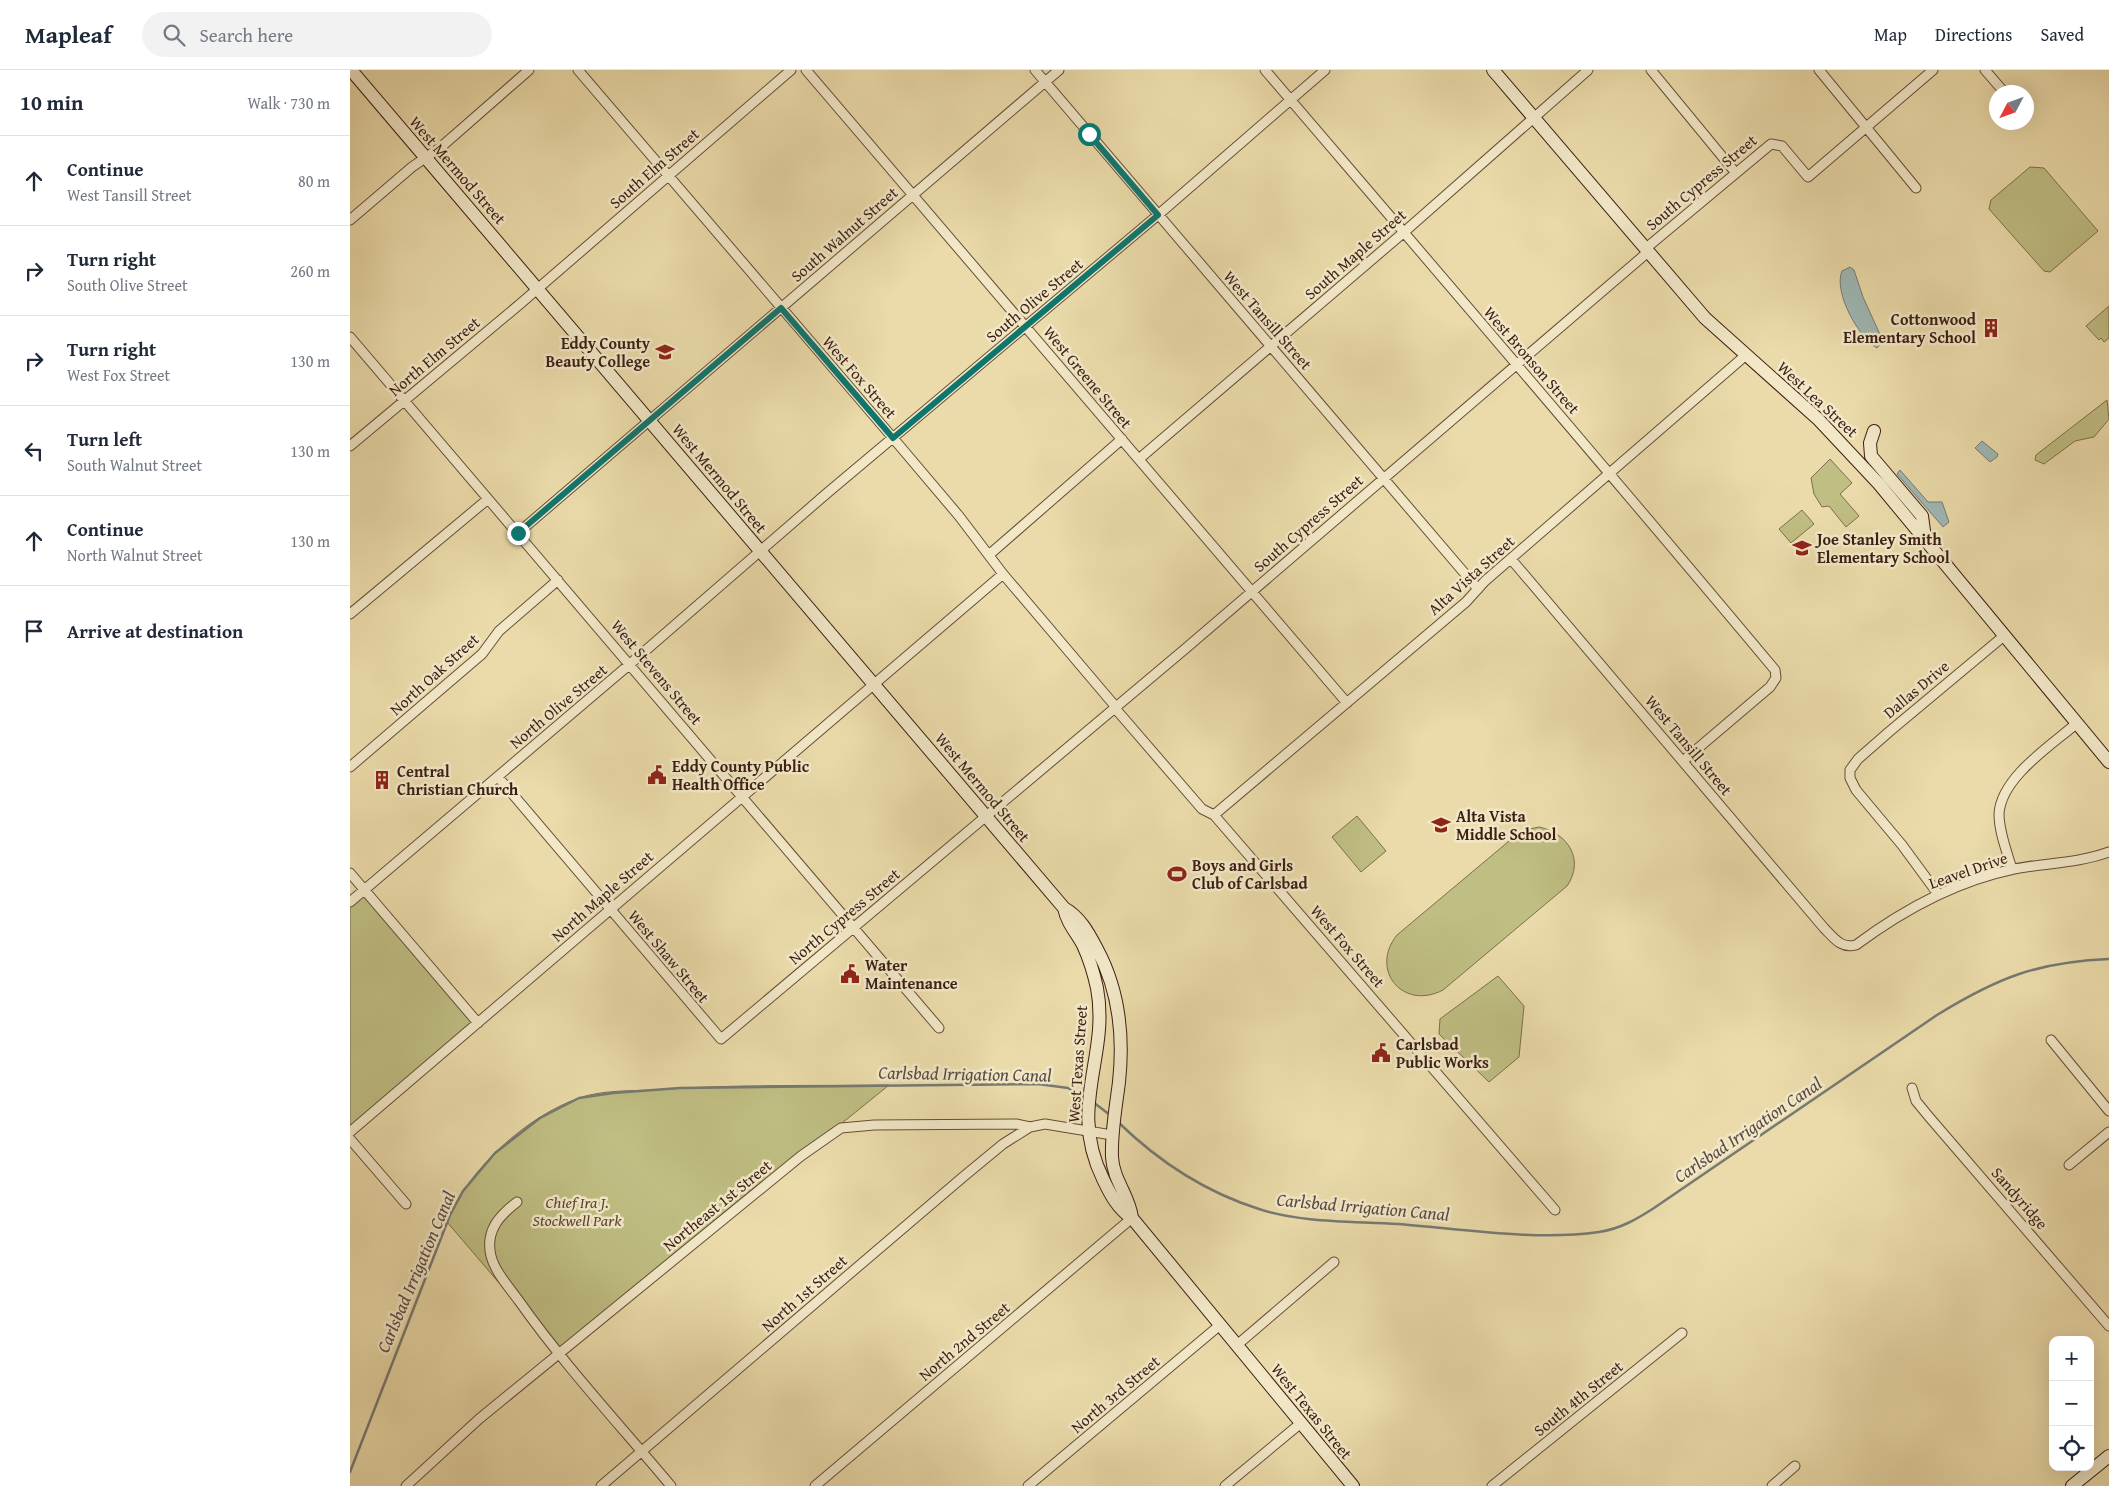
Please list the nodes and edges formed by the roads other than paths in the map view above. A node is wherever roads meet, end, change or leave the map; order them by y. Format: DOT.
graph roads {
  1 [pos="351,70"];
  2 [pos="529,70"];
  3 [pos="578,70"];
  4 [pos="791,70"];
  5 [pos="806,70"];
  6 [pos="1035,70"];
  7 [pos="1059,70"];
  8 [pos="1265,70"];
  9 [pos="1325,70"];
  10 [pos="1492,70"];
  11 [pos="1588,70"];
  12 [pos="1651,70"];
  13 [pos="1818,70"];
  14 [pos="1933,70"];
  15 [pos="1985,70"];
  16 [pos="1045,82"];
  17 [pos="1998,85"];
  18 [pos="1291,100"];
  19 [pos="1534,118"];
  20 [pos="1866,128"];
  21 [pos="425,158"];
  22 [pos="1735,172"];
  23 [pos="667,175"];
  24 [pos="1916,188"];
  25 [pos="913,194"];
  26 [pos="1158,215"];
  27 [pos="350,220"];
  28 [pos="1403,233"];
  29 [pos="1647,250"];
  30 [pos="537,288"];
  31 [pos="781,308"];
  32 [pos="1026,326"];
  33 [pos="350,337"];
  34 [pos="1270,346"];
  35 [pos="1746,355"];
  36 [pos="1515,365"];
  37 [pos="403,401"];
  38 [pos="650,420"];
  39 [pos="1874,431"];
  40 [pos="893,438"];
  41 [pos="1122,440"];
  42 [pos="350,446"];
  43 [pos="1139,459"];
  44 [pos="1610,474"];
  45 [pos="1383,479"];
  46 [pos="488,499"];
  47 [pos="518,533"];
  48 [pos="1925,538"];
  49 [pos="761,551"];
  50 [pos="990,554"];
  51 [pos="1511,559"];
  52 [pos="1003,574"];
  53 [pos="558,580"];
  54 [pos="1478,589"];
  55 [pos="1252,592"];
  56 [pos="350,614"];
  57 [pos="2005,635"];
  58 [pos="630,664"];
  59 [pos="875,684"];
  60 [pos="1347,703"];
  61 [pos="1115,706"];
  62 [pos="2077,723"];
  63 [pos="1683,760"];
  64 [pos="2109,762"];
  65 [pos="350,767"];
  66 [pos="498,777"];
  67 [pos="741,797"];
  68 [pos="1214,815"];
  69 [pos="987,817"];
  70 [pos="2109,852"];
  71 [pos="2012,869"];
  72 [pos="350,873"];
  73 [pos="364,890"];
  74 [pos="1938,894"];
  75 [pos="350,902"];
  76 [pos="1064,908"];
  77 [pos="610,909"];
  78 [pos="853,927"];
  79 [pos="1848,947"];
  80 [pos="478,1022"];
  81 [pos="939,1028"];
  82 [pos="721,1039"];
  83 [pos="2051,1040"];
  84 [pos="1912,1088"];
  85 [pos="2109,1111"];
  86 [pos="1087,1126"];
  87 [pos="1030,1127"];
  88 [pos="350,1132"];
  89 [pos="2109,1132"];
  90 [pos="1112,1135"];
  91 [pos="350,1139"];
  92 [pos="2070,1165"];
  93 [pos="517,1202"];
  94 [pos="406,1204"];
  95 [pos="1555,1210"];
  96 [pos="1132,1218"];
  97 [pos="1334,1262"];
  98 [pos="1220,1325"];
  99 [pos="2109,1326"];
  100 [pos="1682,1333"];
  101 [pos="1237,1345"];
  102 [pos="559,1353"];
  103 [pos="1301,1422"];
  104 [pos="642,1451"];
  105 [pos="2109,1456"];
  106 [pos="1795,1466"];
  107 [pos="406,1486"];
  108 [pos="601,1486"];
  109 [pos="671,1486"];
  110 [pos="815,1486"];
  111 [pos="1028,1486"];
  112 [pos="1225,1486"];
  113 [pos="1353,1486"];
  114 [pos="1492,1486"];
  115 [pos="1772,1486"];
  116 [pos="2072,1486"];
  1 -- 21 [label="street, West Mermod Street"];
  2 -- 21 [label="street"];
  3 -- 23 [label="street, West Fox Street"];
  4 -- 23 [label="street, South Elm Street"];
  5 -- 25 [label="street, West Greene Street"];
  6 -- 16 [label="street, West Tansill Street"];
  7 -- 16 [label="street, South Walnut Street"];
  8 -- 18 [label="street, West Bronson Street"];
  9 -- 18 [label="street, South Olive Street"];
  10 -- 19 [label="street, West Lea Street"];
  11 -- 19 [label="street, South Maple Street"];
  12 -- 22 [label="street"];
  13 -- 20 [label="street"];
  14 -- 20 [label="street, South Cypress Street"];
  15 -- 17 [label="street"];
  16 -- 25 [label="street, South Walnut Street"];
  16 -- 26 [label="street, West Tansill Street"];
  18 -- 26 [label="street, South Olive Street"];
  18 -- 28 [label="street, West Bronson Street"];
  19 -- 28 [label="street, South Maple Street"];
  19 -- 29 [label="street, West Lea Street"];
  20 -- 22 [label="street, South Cypress Street"];
  20 -- 24 [label="street"];
  21 -- 27 [label="street"];
  21 -- 30 [label="street, West Mermod Street"];
  22 -- 29 [label="street, South Cypress Street"];
  23 -- 30 [label="street, South Elm Street"];
  23 -- 31 [label="street, West Fox Street"];
  25 -- 31 [label="street, South Walnut Street"];
  25 -- 32 [label="street, West Greene Street"];
  26 -- 32 [label="street, South Olive Street"];
  26 -- 34 [label="street, West Tansill Street"];
  28 -- 34 [label="street, South Maple Street"];
  28 -- 36 [label="street, West Bronson Street"];
  29 -- 35 [label="street, West Lea Street"];
  29 -- 36 [label="street, South Cypress Street"];
  30 -- 37 [label="street, North Elm Street"];
  30 -- 38 [label="street, West Mermod Street"];
  31 -- 38 [label="street, South Walnut Street"];
  31 -- 40 [label="street, West Fox Street"];
  32 -- 40 [label="street, South Olive Street"];
  32 -- 41 [label="street, West Greene Street"];
  33 -- 37 [label="street, West Stevens Street"];
  34 -- 43 [label="street, South Maple Street"];
  34 -- 45 [label="street, West Tansill Street"];
  35 -- 44 [label="street, Alta Vista Street"];
  35 -- 48 [label="street, West Lea Street"];
  36 -- 44 [label="street, West Bronson Street"];
  36 -- 45 [label="street, South Cypress Street"];
  37 -- 42 [label="street, North Elm Street"];
  37 -- 46 [label="street, West Stevens Street"];
  38 -- 47 [label="street, South Walnut Street"];
  38 -- 49 [label="street, West Mermod Street"];
  39 -- 48 [label="street"];
  40 -- 49 [label="street, South Olive Street"];
  40 -- 50 [label="street, West Fox Street"];
  41 -- 43 [label="street, West Greene Street"];
  41 -- 50 [label="street"];
  43 -- 55 [label="street, West Greene Street"];
  44 -- 51 [label="street, Alta Vista Street"];
  44 -- 63 [label="street, West Bronson Street"];
  45 -- 54 [label="street, West Tansill Street"];
  45 -- 55 [label="street, South Cypress Street"];
  46 -- 47 [label="street, West Stevens Street"];
  46 -- 56 [label="street"];
  47 -- 53 [label="street, West Stevens Street"];
  48 -- 57 [label="street, West Lea Street"];
  49 -- 58 [label="street, North Olive Street"];
  49 -- 59 [label="street, West Mermod Street"];
  50 -- 52 [label="street, West Fox Street"];
  51 -- 54 [label="street, Alta Vista Street"];
  51 -- 63 [label="street, West Tansill Street"];
  52 -- 59 [label="street"];
  52 -- 61 [label="street, West Fox Street"];
  53 -- 58 [label="street, West Stevens Street"];
  53 -- 65 [label="street, North Oak Street"];
  54 -- 60 [label="street, Alta Vista Street"];
  55 -- 60 [label="street, West Greene Street"];
  55 -- 61 [label="street, South Cypress Street"];
  57 -- 62 [label="street, West Lea Street"];
  57 -- 74 [label="street, Dallas Drive"];
  58 -- 66 [label="street, North Olive Street"];
  58 -- 67 [label="street, West Stevens Street"];
  59 -- 67 [label="street, North Maple Street"];
  59 -- 69 [label="street, West Mermod Street"];
  60 -- 68 [label="street, Alta Vista Street"];
  61 -- 68 [label="street, West Fox Street"];
  61 -- 69 [label="street, South Cypress Street"];
  62 -- 64 [label="street, West Lea Street"];
  62 -- 71 [label="street"];
  63 -- 79 [label="street, West Tansill Street"];
  66 -- 73 [label="street, North Olive Street"];
  66 -- 77 [label="street, West Shaw Street"];
  67 -- 77 [label="street, North Maple Street"];
  67 -- 78 [label="street, West Stevens Street"];
  68 -- 95 [label="street, West Fox Street"];
  69 -- 76 [label="street, West Mermod Street"];
  69 -- 78 [label="street, North Cypress Street"];
  70 -- 71 [label="street, Leavel Drive"];
  71 -- 74 [label="street, Leavel Drive"];
  72 -- 73 [label="street"];
  73 -- 75 [label="street, North Olive Street"];
  73 -- 80 [label="street"];
  74 -- 79 [label="street, Leavel Drive"];
  76 -- 86 [label="street, West Texas Street"];
  76 -- 90 [label="street, West Texas Street"];
  77 -- 80 [label="street, North Maple Street"];
  77 -- 82 [label="street, West Shaw Street"];
  78 -- 81 [label="street, West Stevens Street"];
  78 -- 82 [label="street, North Cypress Street"];
  80 -- 88 [label="street, North Maple Street"];
  83 -- 85 [label="street"];
  84 -- 99 [label="street, Sandyridge"];
  86 -- 87 [label="street, Northeast 1st Street"];
  86 -- 90 [label="street, Northeast 1st Street"];
  86 -- 96 [label="street, West Texas Street"];
  87 -- 102 [label="street, Northeast 1st Street"];
  87 -- 104 [label="street, North 1st Street"];
  89 -- 92 [label="street"];
  90 -- 96 [label="street, West Texas Street"];
  91 -- 94 [label="street"];
  93 -- 102 [label="street"];
  96 -- 98 [label="street, West Texas Street"];
  96 -- 110 [label="street, North 2nd Street"];
  97 -- 101 [label="street"];
  98 -- 101 [label="street, West Texas Street"];
  98 -- 111 [label="street, North 3rd Street"];
  100 -- 114 [label="street, South 4th Street"];
  101 -- 103 [label="street, West Texas Street"];
  102 -- 104 [label="street"];
  102 -- 107 [label="street, Northeast 1st Street"];
  103 -- 112 [label="street"];
  103 -- 113 [label="street, West Texas Street"];
  104 -- 108 [label="street, North 1st Street"];
  104 -- 109 [label="street"];
  105 -- 116 [label="street"];
  106 -- 115 [label="street"];
}
